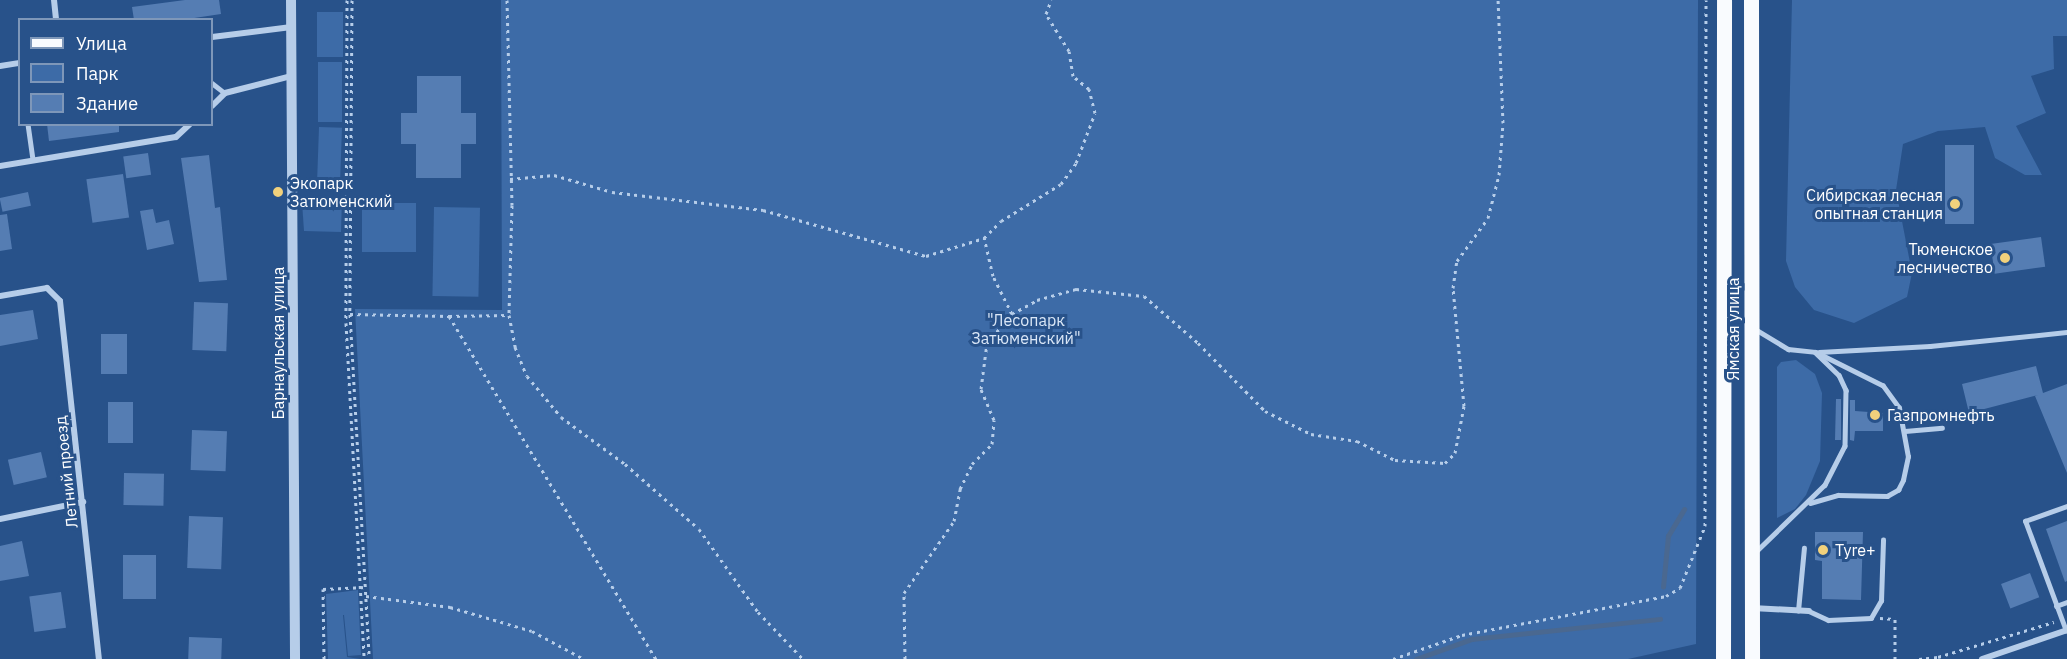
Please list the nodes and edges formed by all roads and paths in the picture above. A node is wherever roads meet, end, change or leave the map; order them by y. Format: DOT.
graph roads {
  1 [pos="54,0"];
  2 [pos="291,0"];
  3 [pos="347,0"];
  4 [pos="352,0"];
  5 [pos="507,0"];
  6 [pos="1052,0"];
  7 [pos="1498,0"];
  8 [pos="1706,0"];
  9 [pos="1724,0"];
  10 [pos="1751,0"];
  11 [pos="56,18"];
  12 [pos="291,27"];
  13 [pos="213,37"];
  14 [pos="18,63"];
  15 [pos="0,66"];
  16 [pos="291,76"];
  17 [pos="213,84"];
  18 [pos="225,93"];
  19 [pos="213,105"];
  20 [pos="28,126"];
  21 [pos="188,126"];
  22 [pos="33,160"];
  23 [pos="0,166"];
  24 [pos="510,178"];
  25 [pos="984,238"];
  26 [pos="0,296"];
  27 [pos="350,314"];
  28 [pos="1012,314"];
  29 [pos="509,315"];
  30 [pos="449,316"];
  31 [pos="1751,327"];
  32 [pos="2067,332"];
  33 [pos="1815,352"];
  34 [pos="1942,428"];
  35 [pos="1905,431"];
  36 [pos="83,502"];
  37 [pos="1809,503"];
  38 [pos="2067,506"];
  39 [pos="0,519"];
  40 [pos="1883,540"];
  41 [pos="1804,548"];
  42 [pos="1751,557"];
  43 [pos="366,587"];
  44 [pos="361,588"];
  45 [pos="366,596"];
  46 [pos="2067,602"];
  47 [pos="2056,606"];
  48 [pos="1751,608"];
  49 [pos="1798,611"];
  50 [pos="1809,611"];
  51 [pos="1871,618"];
  52 [pos="2061,620"];
  53 [pos="2066,631"];
  54 [pos="99,659"];
  55 [pos="295,659"];
  56 [pos="324,659"];
  57 [pos="364,659"];
  58 [pos="369,659"];
  59 [pos="584,659"];
  60 [pos="656,659"];
  61 [pos="803,659"];
  62 [pos="904,659"];
  63 [pos="1393,659"];
  64 [pos="1723,659"];
  65 [pos="1752,659"];
  66 [pos="1895,659"];
  67 [pos="1919,659"];
  68 [pos="1982,659"];
  1 -- 11 [label="street"];
  2 -- 12 [label="street, Барнаульская улица"];
  3 -- 44 [label="path"];
  4 -- 27 [label="path"];
  5 -- 24 [label="path"];
  6 -- 25 [label="path"];
  7 -- 28 [label="path"];
  8 -- 63 [label="path"];
  9 -- 64 [label="main road, Ямская улица"];
  10 -- 31 [label="main road, Ямская улица"];
  12 -- 13 [label="street"];
  12 -- 16 [label="street, Барнаульская улица"];
  14 -- 15 [label="street"];
  16 -- 18 [label="street"];
  16 -- 55 [label="street, Барнаульская улица"];
  17 -- 18 [label="lane"];
  18 -- 19 [label="street"];
  20 -- 22 [label="lane"];
  21 -- 22 [label="street"];
  22 -- 23 [label="street"];
  24 -- 25 [label="path"];
  24 -- 29 [label="path"];
  25 -- 28 [label="path"];
  26 -- 36 [label="street, Летний проезд"];
  27 -- 30 [label="path"];
  27 -- 43 [label="path"];
  28 -- 62 [label="path"];
  29 -- 30 [label="path"];
  29 -- 61 [label="path"];
  30 -- 60 [label="path"];
  31 -- 33 [label="lane"];
  31 -- 42 [label="main road, Ямская улица"];
  32 -- 33 [label="lane"];
  33 -- 35 [label="lane"];
  33 -- 37 [label="lane"];
  34 -- 35 [label="lane"];
  35 -- 37 [label="lane"];
  36 -- 39 [label="street"];
  36 -- 54 [label="street, Летний проезд"];
  37 -- 42 [label="lane"];
  38 -- 47 [label="lane"];
  40 -- 51 [label="lane"];
  41 -- 49 [label="lane"];
  42 -- 48 [label="main road, Ямская улица"];
  43 -- 44 [label="path"];
  43 -- 45 [label="path"];
  44 -- 56 [label="path"];
  44 -- 57 [label="path"];
  45 -- 58 [label="path"];
  45 -- 59 [label="path"];
  46 -- 47 [label="lane"];
  47 -- 52 [label="lane"];
  48 -- 49 [label="street"];
  48 -- 65 [label="main road, Ямская улица"];
  49 -- 50 [label="street"];
  50 -- 51 [label="lane"];
  51 -- 66 [label="path"];
  52 -- 53 [label="lane"];
  52 -- 67 [label="path"];
  53 -- 68 [label="street"];
}
